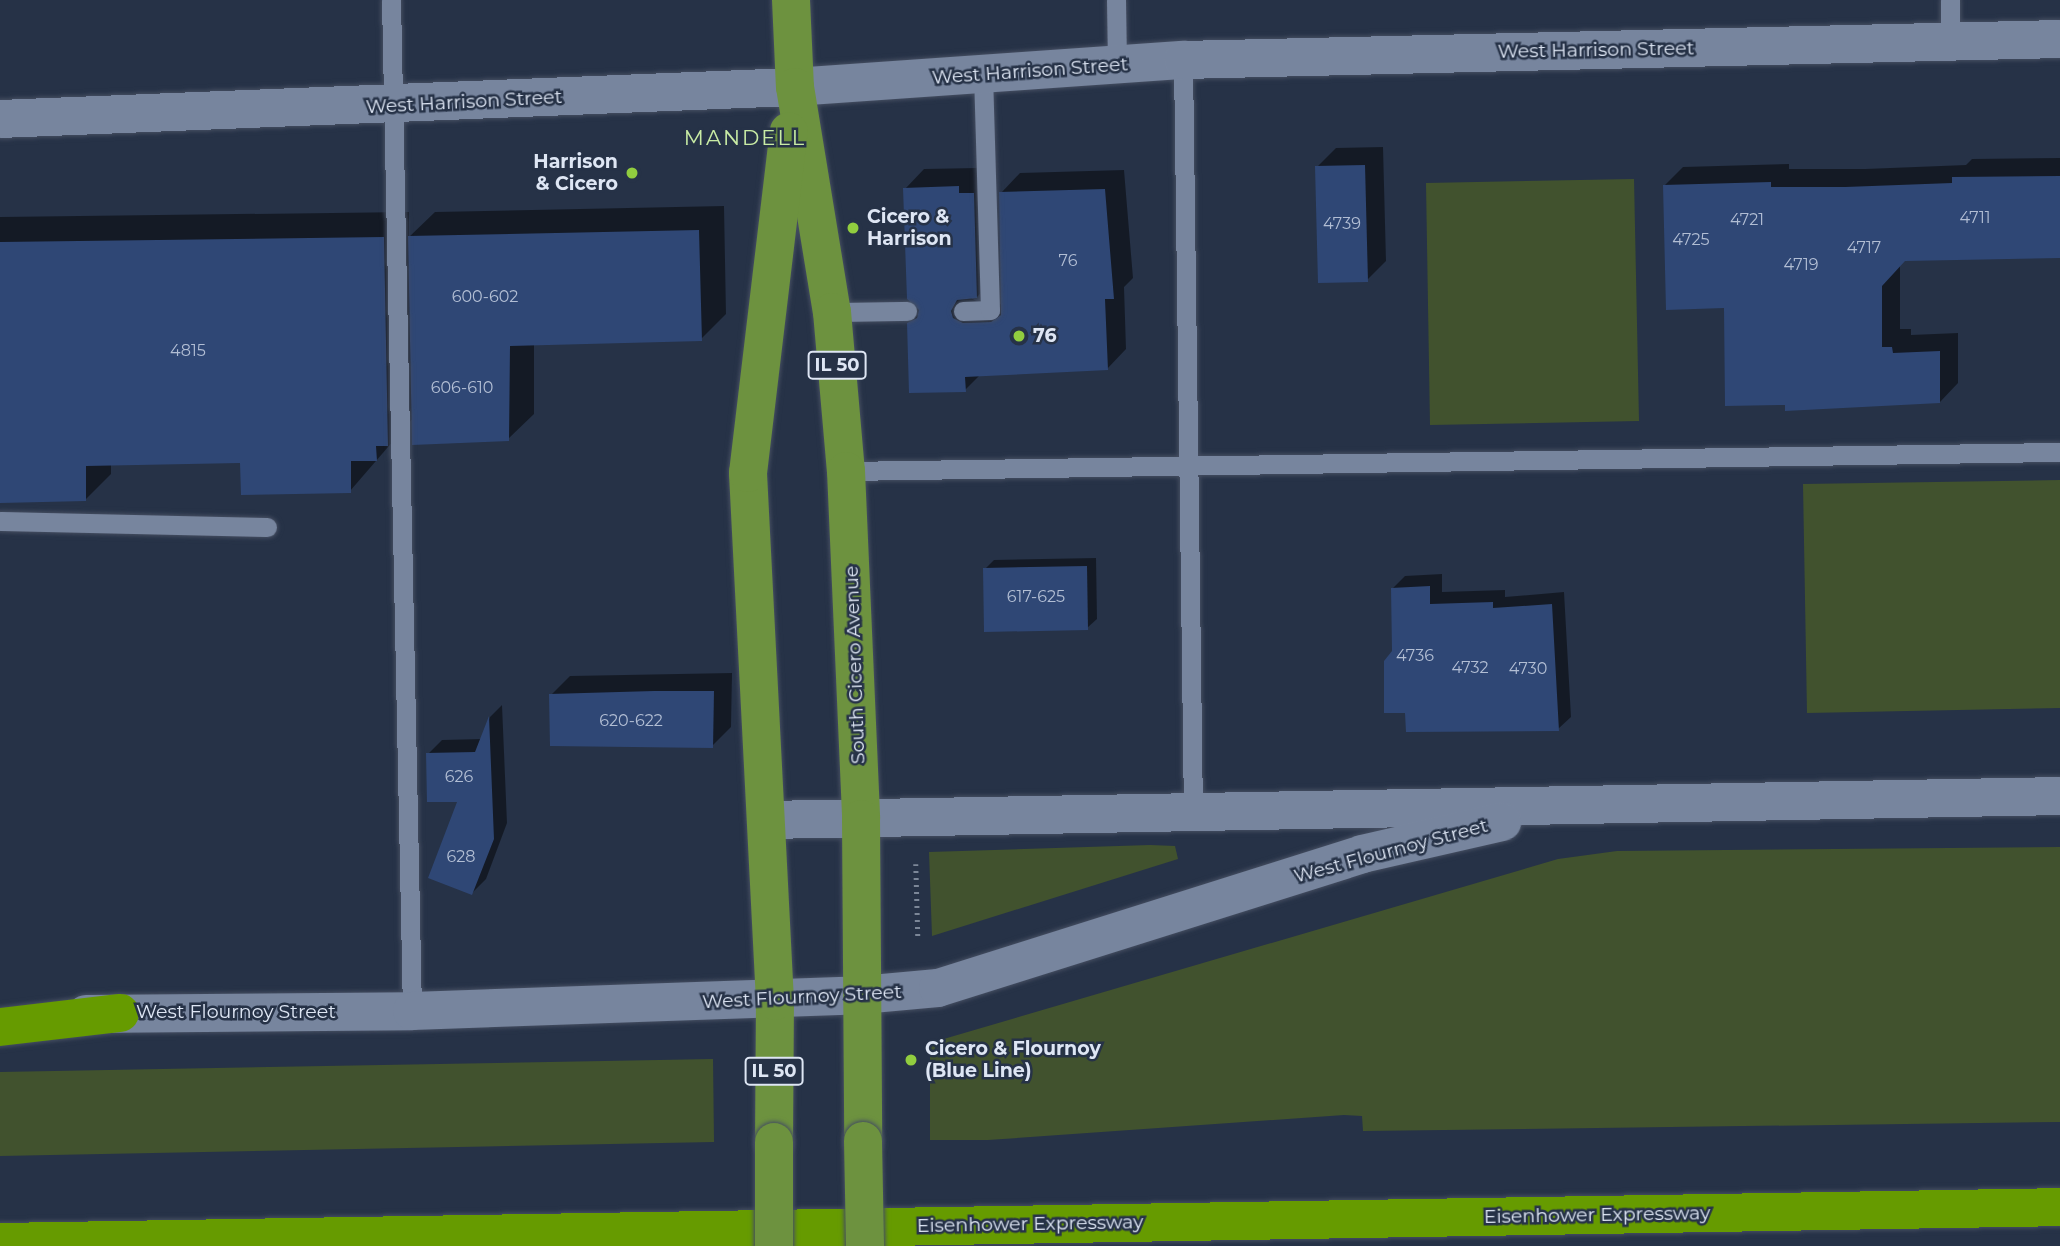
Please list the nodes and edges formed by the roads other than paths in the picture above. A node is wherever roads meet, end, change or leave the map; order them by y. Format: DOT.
graph roads {
  1 [pos="391,0"];
  2 [pos="791,0"];
  3 [pos="1116,0"];
  4 [pos="1950,0"];
  5 [pos="2060,39"];
  6 [pos="1951,42"];
  7 [pos="1183,61"];
  8 [pos="1117,65"];
  9 [pos="983,74"];
  10 [pos="794,88"];
  11 [pos="394,105"];
  12 [pos="0,119"];
  13 [pos="907,311"];
  14 [pos="963,311"];
  15 [pos="832,312"];
  16 [pos="2060,452"];
  17 [pos="1191,468"];
  18 [pos="846,471"];
  19 [pos="0,521"];
  20 [pos="267,527"];
  21 [pos="2060,796"];
  22 [pos="1579,805"];
  23 [pos="1193,812"];
  24 [pos="862,819"];
  25 [pos="765,820"];
  26 [pos="861,995"];
  27 [pos="775,1000"];
  28 [pos="412,1011"];
  29 [pos="120,1013"];
  30 [pos="0,1015"];
  31 [pos="0,1027"];
  32 [pos="2060,1207"];
  33 [pos="0,1242"];
  34 [pos="774,1246"];
  35 [pos="865,1246"];
  1 -- 11 [label="lane"];
  2 -- 10 [label="main road, South Cicero Avenue / IL 50"];
  3 -- 8 [label="lane"];
  4 -- 6 [label="lane"];
  5 -- 6 [label="street, West Harrison Street"];
  6 -- 7 [label="street, West Harrison Street"];
  7 -- 8 [label="street, West Harrison Street"];
  7 -- 17 [label="lane"];
  8 -- 9 [label="street, West Harrison Street"];
  9 -- 10 [label="street, West Harrison Street"];
  9 -- 14 [label="lane"];
  10 -- 11 [label="street, West Harrison Street"];
  10 -- 15 [label="main road, South Cicero Avenue / IL 50"];
  10 -- 25 [label="main road, South Cicero Avenue / IL 50"];
  11 -- 12 [label="street, West Harrison Street"];
  11 -- 28 [label="lane"];
  13 -- 15 [label="lane"];
  15 -- 18 [label="main road, South Cicero Avenue / IL 50"];
  16 -- 17 [label="lane"];
  17 -- 18 [label="lane"];
  17 -- 23 [label="lane"];
  18 -- 24 [label="main road, South Cicero Avenue / IL 50"];
  19 -- 20 [label="lane"];
  21 -- 22 [label="street, West Flournoy Street"];
  22 -- 23 [label="street, West Flournoy Street"];
  22 -- 26 [label="street, West Flournoy Street"];
  23 -- 24 [label="street, West Flournoy Street"];
  24 -- 25 [label="street, West Flournoy Street"];
  24 -- 26 [label="main road, South Cicero Avenue / IL 50"];
  25 -- 27 [label="main road, South Cicero Avenue / IL 50"];
  26 -- 27 [label="street, West Flournoy Street"];
  26 -- 35 [label="main road, South Cicero Avenue / IL 50, bridge"];
  27 -- 28 [label="street, West Flournoy Street"];
  27 -- 34 [label="main road, South Cicero Avenue / IL 50, bridge"];
  28 -- 29 [label="street, West Flournoy Street"];
  29 -- 30 [label="street, West Flournoy Street"];
  29 -- 31 [label="highway"];
  32 -- 33 [label="highway, Eisenhower Expressway"];
}
